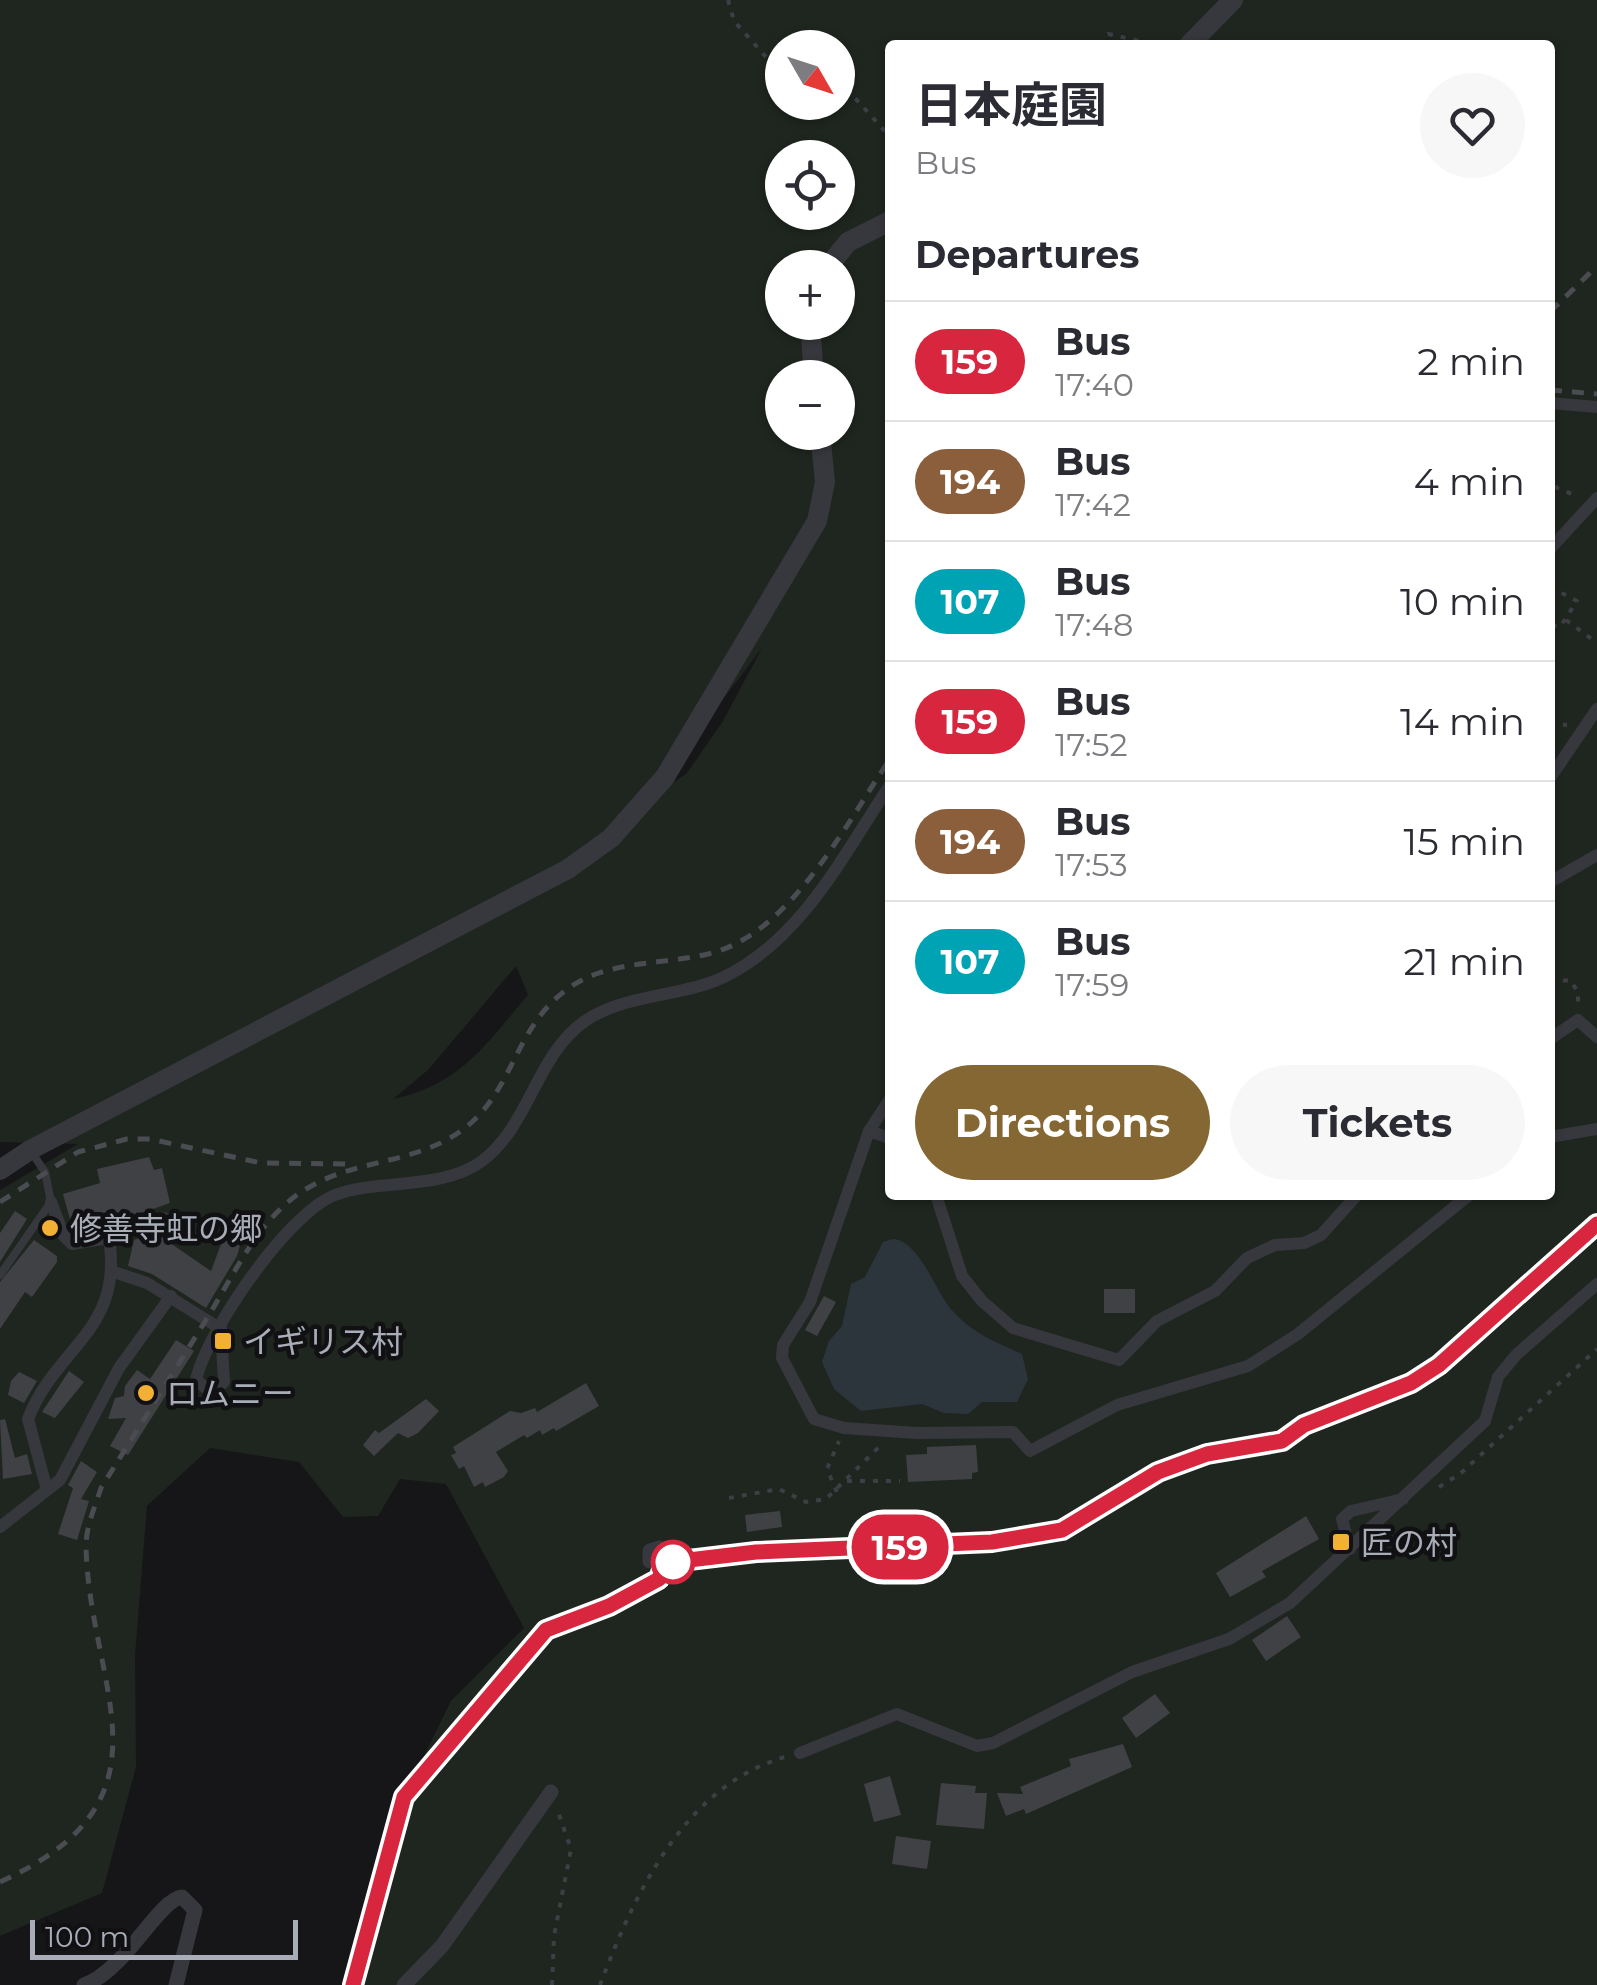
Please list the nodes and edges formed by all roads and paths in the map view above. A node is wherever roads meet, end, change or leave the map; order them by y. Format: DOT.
graph roads {
  1 [pos="728,0"];
  2 [pos="1233,0"];
  3 [pos="1104,40"];
  4 [pos="1135,40"];
  5 [pos="1194,40"];
  6 [pos="765,56"];
  7 [pos="855,98"];
  8 [pos="885,131"];
  9 [pos="885,224"];
  10 [pos="842,250"];
  11 [pos="1555,404"];
  12 [pos="1597,407"];
  13 [pos="822,450"];
  14 [pos="1555,486"];
  15 [pos="1597,499"];
  16 [pos="1555,543"];
  17 [pos="1555,590"];
  18 [pos="1566,620"];
  19 [pos="1555,626"];
  20 [pos="1597,643"];
  21 [pos="1597,709"];
  22 [pos="1555,771"];
  23 [pos="885,793"];
  24 [pos="1597,855"];
  25 [pos="1555,879"];
  26 [pos="1555,981"];
  27 [pos="1578,1020"];
  28 [pos="1555,1036"];
  29 [pos="1597,1036"];
  30 [pos="885,1107"];
  31 [pos="1597,1128"];
  32 [pos="869,1131"];
  33 [pos="885,1136"];
  34 [pos="1555,1136"];
  35 [pos="30,1150"];
  36 [pos="0,1170"];
  37 [pos="938,1200"];
  38 [pos="1352,1200"];
  39 [pos="1464,1200"];
  40 [pos="51,1202"];
  41 [pos="164,1218"];
  42 [pos="1597,1224"];
  43 [pos="109,1238"];
  44 [pos="114,1272"];
  45 [pos="0,1275"];
  46 [pos="1597,1284"];
  47 [pos="171,1296"];
  48 [pos="1597,1349"];
  49 [pos="844,1428"];
  50 [pos="908,1432"];
  51 [pos="900,1481"];
  52 [pos="848,1482"];
  53 [pos="47,1490"];
  54 [pos="837,1492"];
  55 [pos="1430,1492"];
  56 [pos="729,1498"];
  57 [pos="1404,1500"];
  58 [pos="0,1527"];
  59 [pos="1350,1549"];
  60 [pos="800,1752"];
  61 [pos="551,1792"];
  62 [pos="84,1985"];
  63 [pos="176,1985"];
  64 [pos="353,1985"];
  65 [pos="404,1985"];
  66 [pos="552,1985"];
  67 [pos="600,1985"];
  1 -- 6 [label="path"];
  2 -- 5 [label="street"];
  3 -- 4 [label="path"];
  7 -- 8 [label="path"];
  9 -- 10 [label="street"];
  11 -- 12 [label="street"];
  13 -- 35 [label="street"];
  14 -- 15 [label="path"];
  15 -- 16 [label="street"];
  17 -- 18 [label="path"];
  18 -- 19 [label="path"];
  18 -- 20 [label="path"];
  21 -- 22 [label="street"];
  23 -- 47 [label="street"];
  24 -- 25 [label="street"];
  26 -- 27 [label="path"];
  27 -- 28 [label="street"];
  27 -- 29 [label="street"];
  30 -- 32 [label="street"];
  31 -- 34 [label="street"];
  32 -- 33 [label="street"];
  32 -- 49 [label="street"];
  35 -- 36 [label="street"];
  35 -- 40 [label="lane"];
  37 -- 38 [label="street"];
  39 -- 50 [label="street"];
  40 -- 43 [label="street"];
  40 -- 45 [label="lane"];
  41 -- 43 [label="street"];
  42 -- 64 [label="street"];
  43 -- 44 [label="street"];
  44 -- 47 [label="street"];
  44 -- 53 [label="street"];
  46 -- 57 [label="street"];
  47 -- 53 [label="street"];
  48 -- 55 [label="path"];
  49 -- 50 [label="street"];
  49 -- 54 [label="path"];
  50 -- 52 [label="path"];
  51 -- 52 [label="path"];
  52 -- 54 [label="path"];
  53 -- 58 [label="street"];
  54 -- 56 [label="path"];
  57 -- 59 [label="street"];
  57 -- 59 [label="street"];
  59 -- 60 [label="street"];
  60 -- 67 [label="path"];
  61 -- 65 [label="street"];
  61 -- 66 [label="path"];
  62 -- 63 [label="street"];
}
